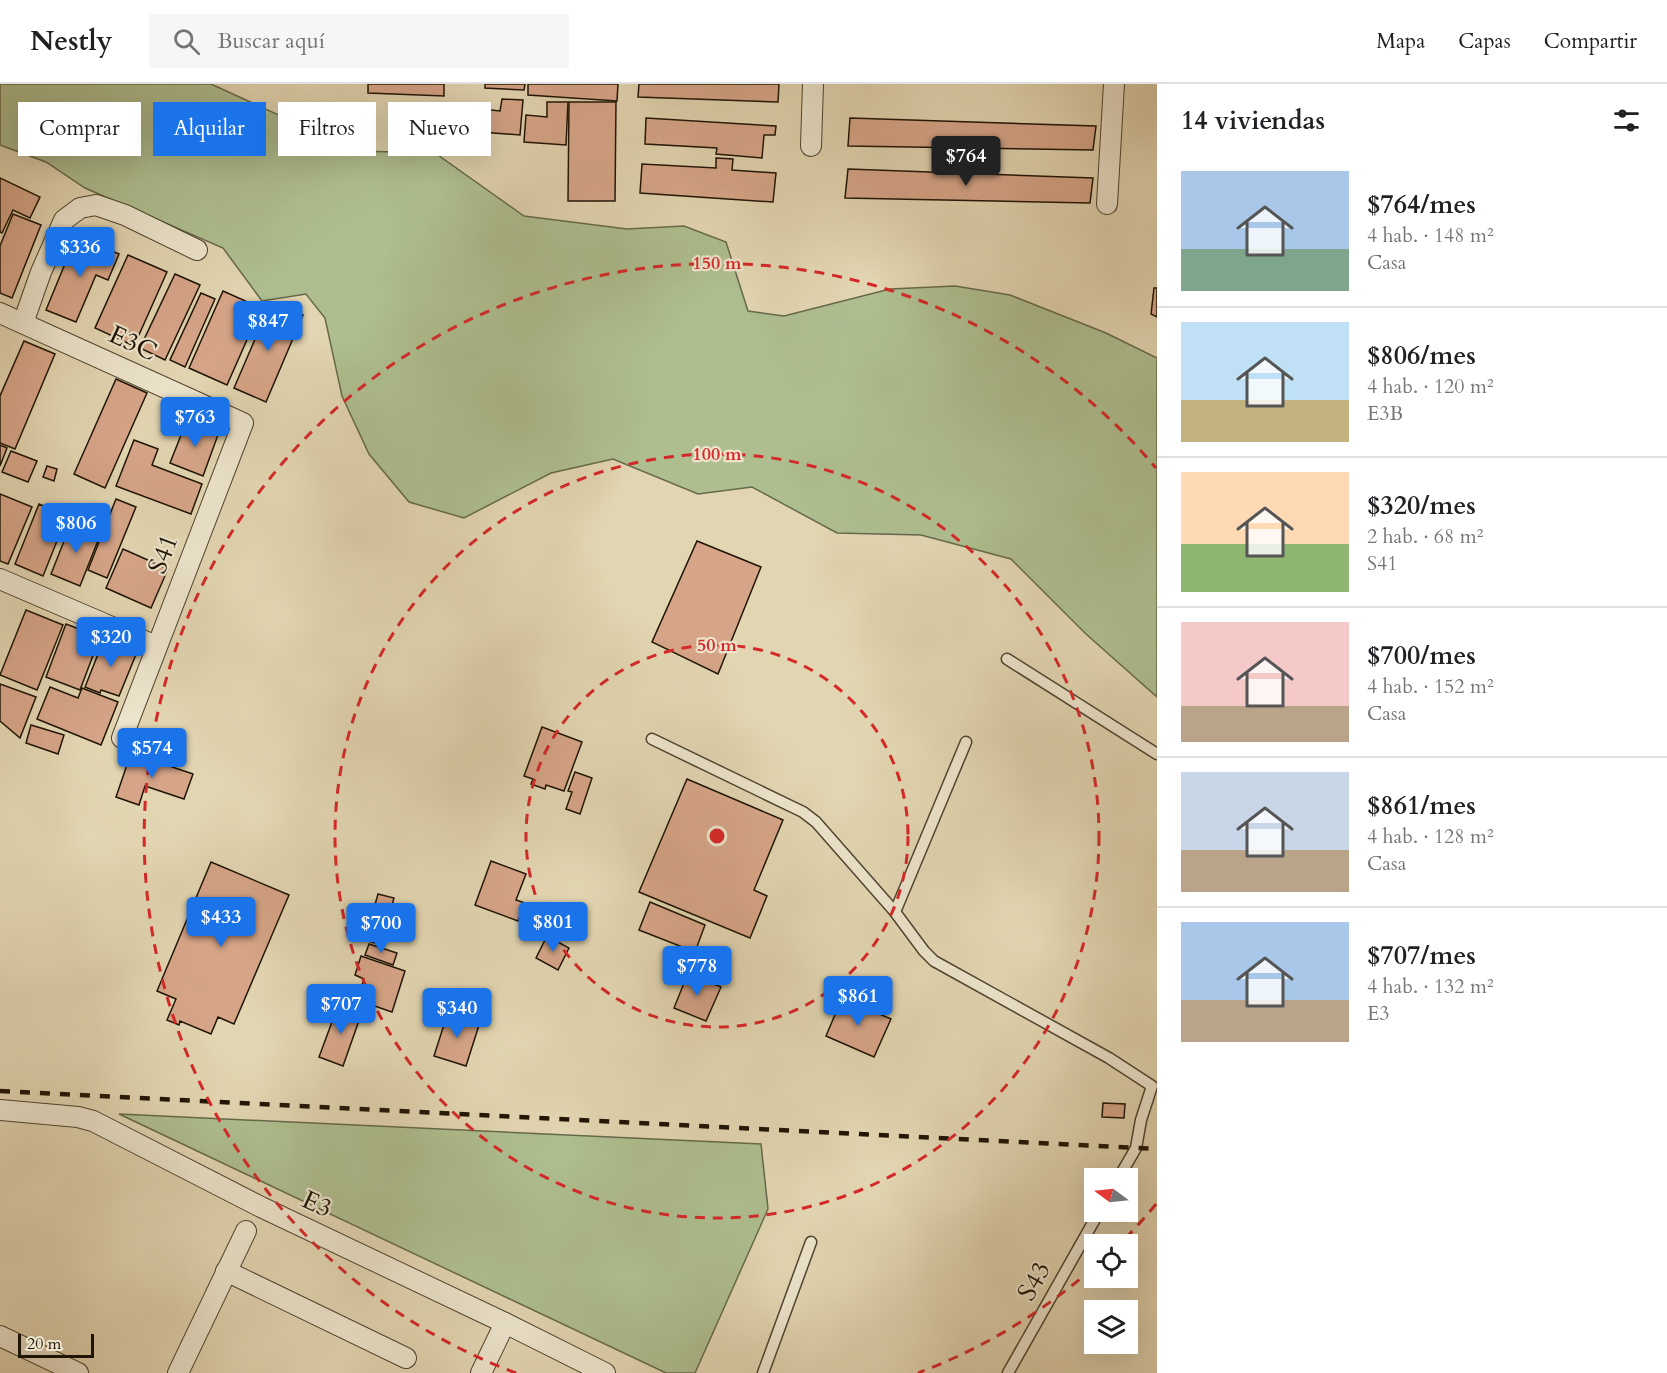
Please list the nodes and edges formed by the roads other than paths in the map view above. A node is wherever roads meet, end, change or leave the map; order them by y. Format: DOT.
graph roads {
  1 [pos="813,84"];
  2 [pos="1114,84"];
  3 [pos="811,146"];
  4 [pos="1107,204"];
  5 [pos="197,250"];
  6 [pos="0,313"];
  7 [pos="23,323"];
  8 [pos="243,423"];
  9 [pos="0,579"];
  10 [pos="156,646"];
  11 [pos="1007,660"];
  12 [pos="122,738"];
  13 [pos="652,739"];
  14 [pos="966,742"];
  15 [pos="1157,754"];
  16 [pos="895,912"];
  17 [pos="1155,1081"];
  18 [pos="0,1110"];
  19 [pos="1124,1168"];
  20 [pos="1093,1222"];
  21 [pos="246,1230"];
  22 [pos="811,1242"];
  23 [pos="226,1271"];
  24 [pos="505,1323"];
  25 [pos="0,1336"];
  26 [pos="406,1358"];
  27 [pos="78,1373"];
  28 [pos="179,1373"];
  29 [pos="481,1373"];
  30 [pos="605,1373"];
  31 [pos="763,1373"];
  32 [pos="1008,1373"];
  1 -- 3 [label="street"];
  2 -- 4 [label="street"];
  5 -- 7 [label="street"];
  6 -- 7 [label="street, E3C"];
  7 -- 8 [label="street, E3C"];
  8 -- 10 [label="street, S41"];
  9 -- 10 [label="street"];
  10 -- 12 [label="street, S41"];
  11 -- 15 [label="lane"];
  13 -- 16 [label="lane"];
  14 -- 16 [label="lane"];
  16 -- 17 [label="lane"];
  17 -- 19 [label="lane"];
  18 -- 24 [label="street, E3"];
  20 -- 32 [label="lane, S43"];
  21 -- 23 [label="street"];
  22 -- 31 [label="lane"];
  23 -- 26 [label="street"];
  23 -- 28 [label="street"];
  24 -- 29 [label="street"];
  24 -- 30 [label="street, E3"];
  25 -- 27 [label="street"];
}
